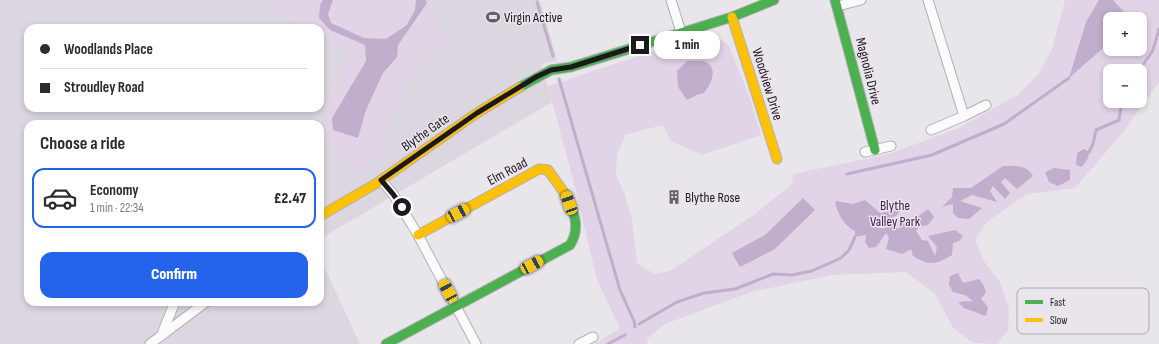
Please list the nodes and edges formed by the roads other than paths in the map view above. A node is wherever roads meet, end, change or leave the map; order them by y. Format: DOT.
graph roads {
  1 [pos="671,0"];
  2 [pos="774,0"];
  3 [pos="861,0"];
  4 [pos="928,0"];
  5 [pos="763,2"];
  6 [pos="836,3"];
  7 [pos="732,17"];
  8 [pos="680,32"];
  9 [pos="986,105"];
  10 [pos="964,116"];
  11 [pos="932,130"];
  12 [pos="891,146"];
  13 [pos="875,150"];
  14 [pos="865,152"];
  15 [pos="777,159"];
  16 [pos="381,180"];
  17 [pos="324,214"];
  18 [pos="418,235"];
  19 [pos="455,305"];
  20 [pos="173,306"];
  21 [pos="201,306"];
  22 [pos="593,336"];
  23 [pos="161,338"];
  24 [pos="150,344"];
  25 [pos="386,344"];
  26 [pos="476,344"];
  27 [pos="579,344"];
  1 -- 8 [label="street"];
  2 -- 5 [label="street, Blythe Gate"];
  3 -- 6 [label="street"];
  4 -- 10 [label="street"];
  5 -- 7 [label="street, Blythe Gate"];
  6 -- 13 [label="street, Magnolia Drive"];
  7 -- 8 [label="street, Blythe Gate"];
  7 -- 15 [label="street, Woodview Drive"];
  8 -- 16 [label="street, Blythe Gate"];
  9 -- 10 [label="street"];
  10 -- 11 [label="street"];
  12 -- 13 [label="street"];
  13 -- 14 [label="street"];
  16 -- 17 [label="street, Blythe Gate"];
  16 -- 18 [label="street"];
  18 -- 19 [label="street"];
  18 -- 19 [label="street, Elm Road"];
  19 -- 25 [label="street, Elm Road"];
  19 -- 26 [label="street"];
  20 -- 23 [label="street"];
  21 -- 23 [label="street"];
  22 -- 27 [label="street"];
  23 -- 24 [label="street"];
}
